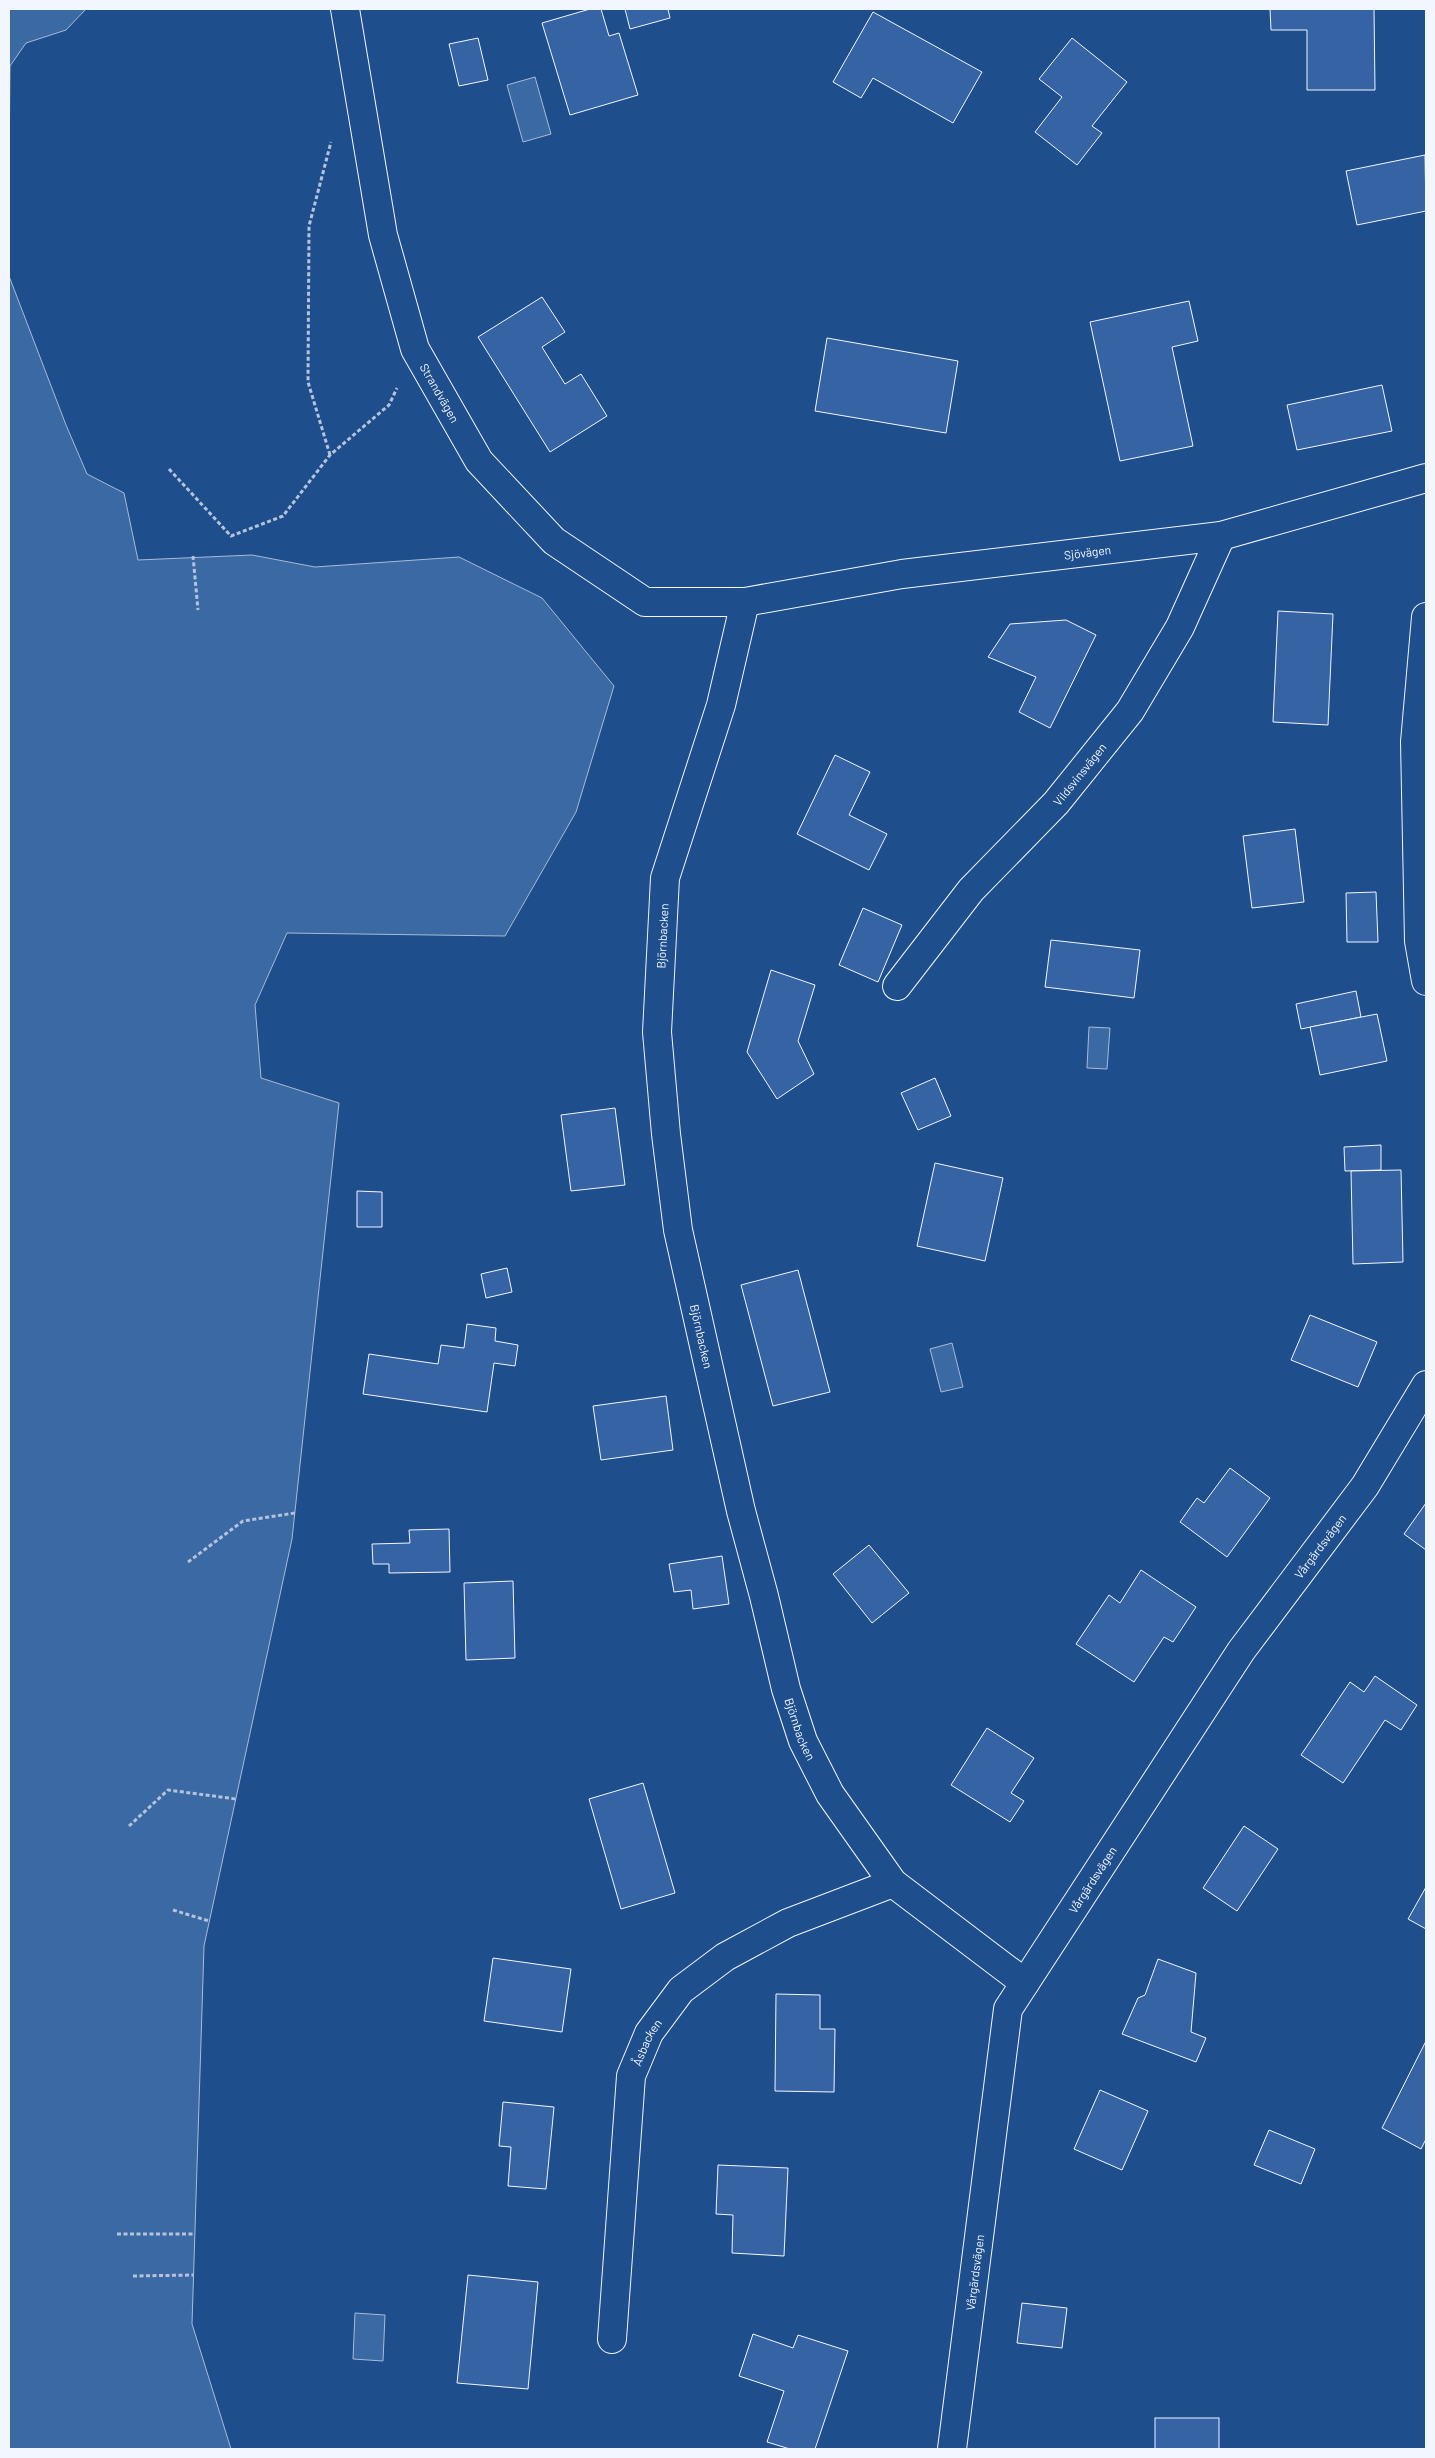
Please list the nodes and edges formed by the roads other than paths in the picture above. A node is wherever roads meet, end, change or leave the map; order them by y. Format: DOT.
graph roads {
  1 [pos="345,9"];
  2 [pos="1426,478"];
  3 [pos="1221,536"];
  4 [pos="745,602"];
  5 [pos="1426,617"];
  6 [pos="1426,980"];
  7 [pos="897,986"];
  8 [pos="1426,1385"];
  9 [pos="893,1883"];
  10 [pos="1025,1983"];
  11 [pos="612,2339"];
  12 [pos="952,2449"];
  1 -- 4 [label="street, Strandvägen"];
  2 -- 3 [label="street, Sjövägen"];
  3 -- 4 [label="street, Sjövägen"];
  3 -- 7 [label="street, Vildsvinsvägen"];
  4 -- 9 [label="street, Björnbacken"];
  5 -- 6 [label="street"];
  8 -- 10 [label="street, Vårgärdsvägen"];
  9 -- 10 [label="street, Björnbacken"];
  9 -- 11 [label="street, Åsbacken"];
  10 -- 12 [label="street, Vårgärdsvägen"];
}
